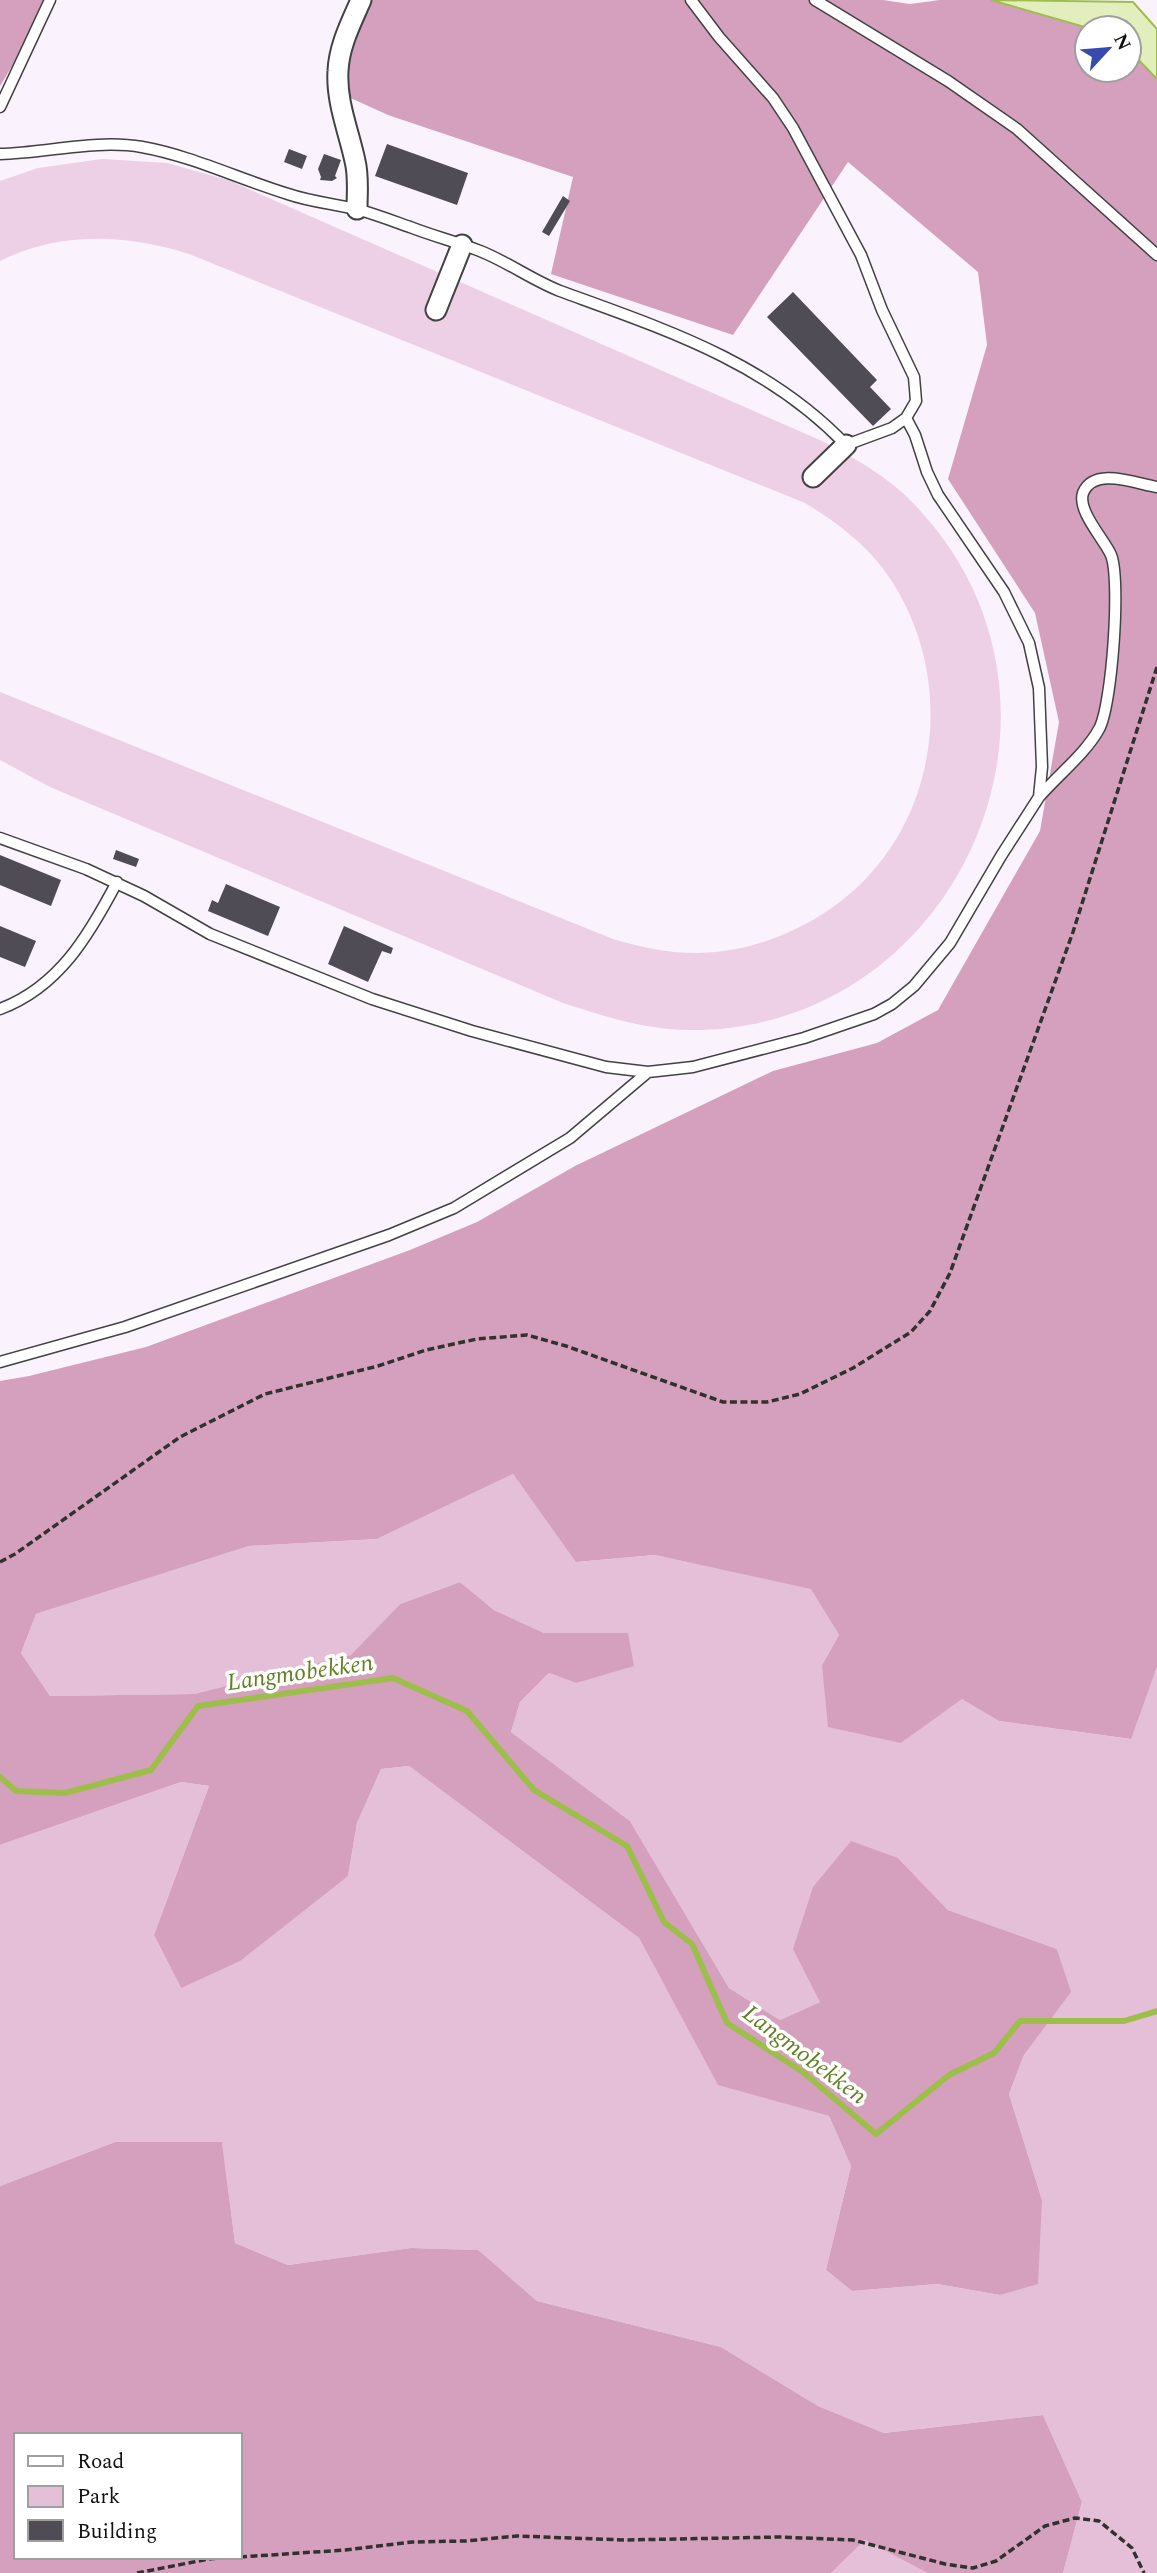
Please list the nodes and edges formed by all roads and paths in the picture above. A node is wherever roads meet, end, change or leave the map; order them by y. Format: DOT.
graph roads {
  1 [pos="50,0"];
  2 [pos="361,0"];
  3 [pos="691,0"];
  4 [pos="815,0"];
  5 [pos="0,107"];
  6 [pos="0,153"];
  7 [pos="357,209"];
  8 [pos="463,245"];
  9 [pos="1157,255"];
  10 [pos="436,310"];
  11 [pos="906,418"];
  12 [pos="846,445"];
  13 [pos="813,477"];
  14 [pos="1157,487"];
  15 [pos="1157,667"];
  16 [pos="1039,797"];
  17 [pos="0,838"];
  18 [pos="117,883"];
  19 [pos="0,1009"];
  20 [pos="648,1072"];
  21 [pos="0,1362"];
  22 [pos="0,1562"];
  23 [pos="242,2557"];
  24 [pos="209,2559"];
  25 [pos="137,2573"];
  26 [pos="1144,2573"];
  1 -- 5 [label="lane"];
  2 -- 7 [label="street"];
  3 -- 11 [label="lane"];
  4 -- 9 [label="lane"];
  6 -- 7 [label="lane"];
  7 -- 8 [label="lane"];
  8 -- 10 [label="street"];
  8 -- 12 [label="lane"];
  11 -- 12 [label="lane"];
  11 -- 16 [label="lane"];
  12 -- 13 [label="street"];
  14 -- 16 [label="lane"];
  15 -- 22 [label="path"];
  16 -- 20 [label="lane"];
  17 -- 18 [label="lane"];
  18 -- 19 [label="lane"];
  18 -- 20 [label="lane"];
  20 -- 21 [label="lane"];
  23 -- 26 [label="path"];
  24 -- 25 [label="path"];
}
